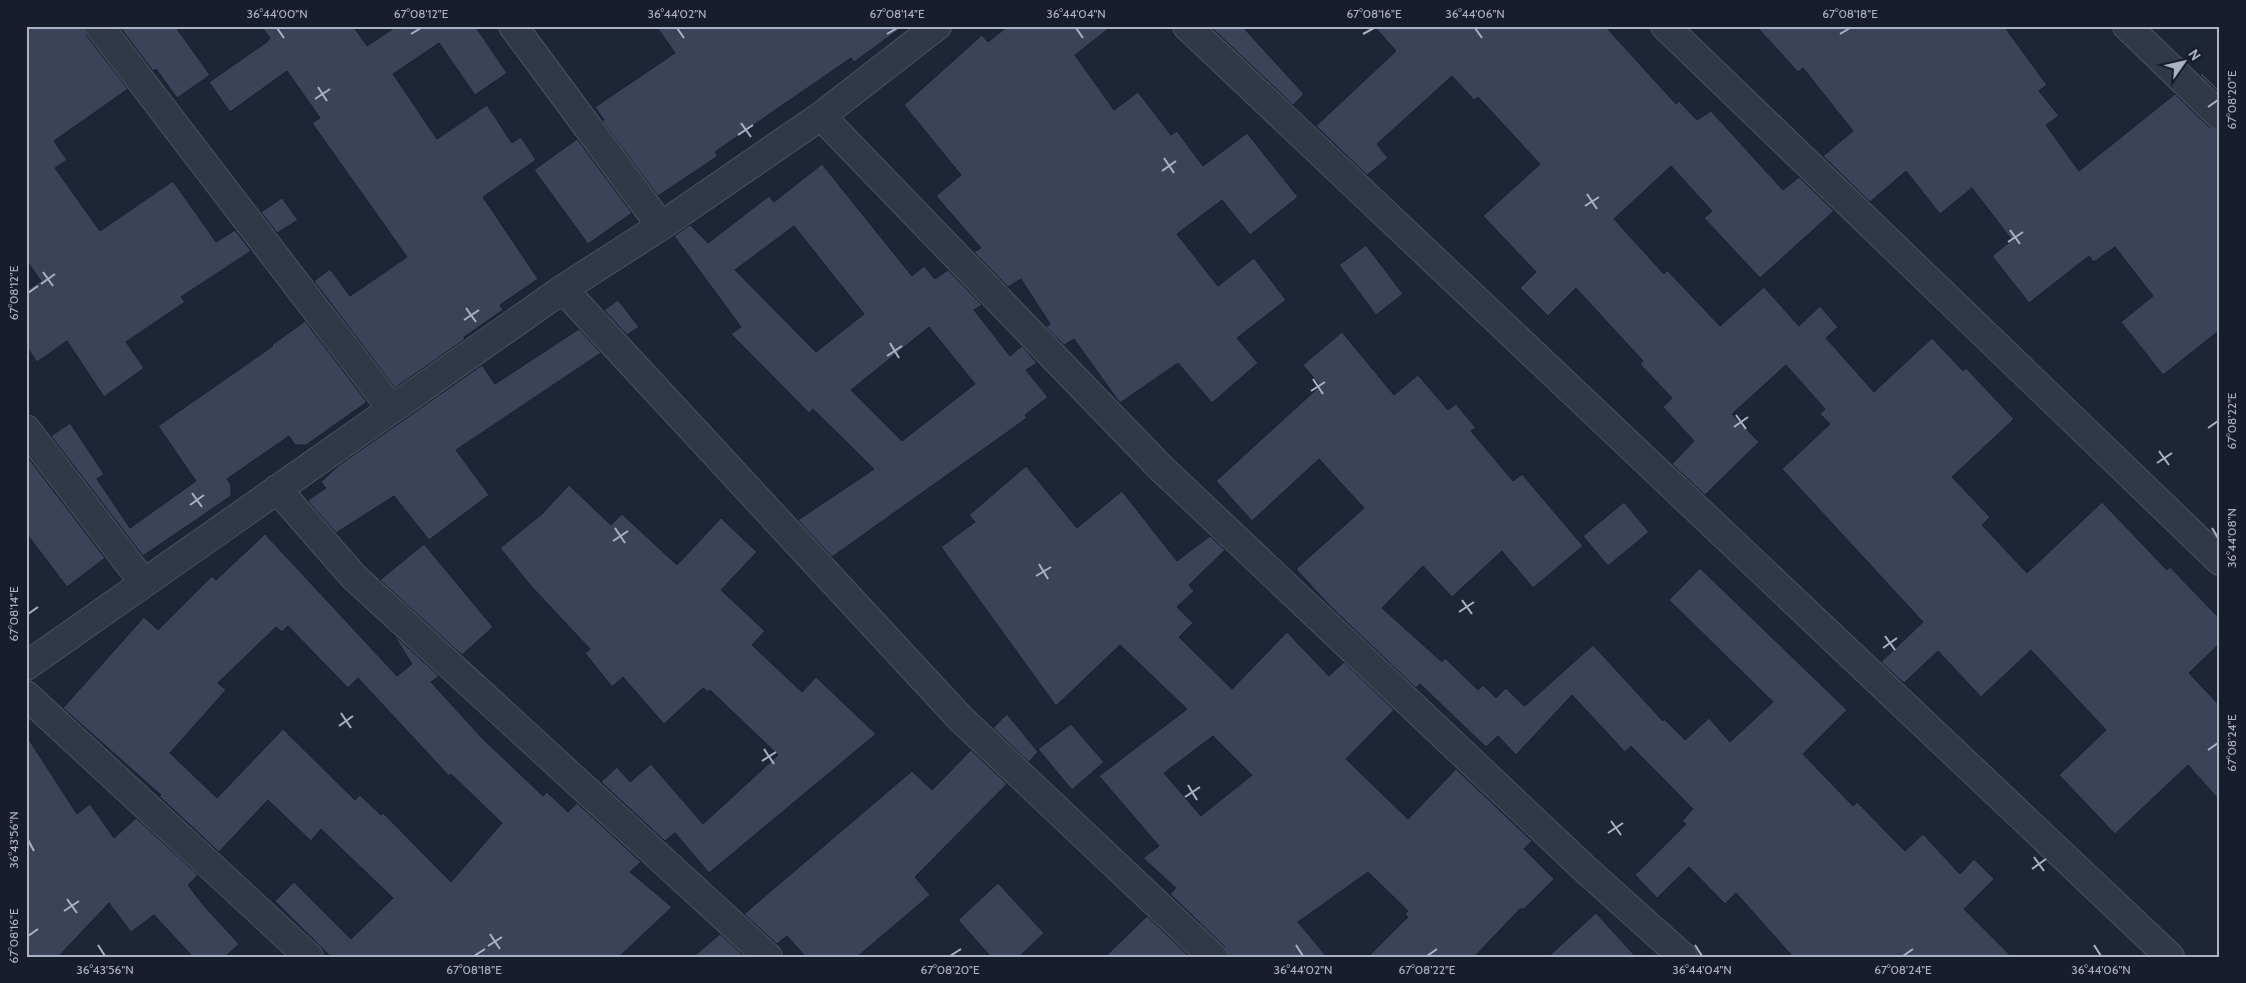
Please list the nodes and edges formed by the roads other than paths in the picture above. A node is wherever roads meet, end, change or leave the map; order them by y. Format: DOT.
graph roads {
  1 [pos="99,26"];
  2 [pos="513,26"];
  3 [pos="1187,26"];
  4 [pos="1665,26"];
  5 [pos="2127,26"];
  6 [pos="928,29"];
  7 [pos="821,116"];
  8 [pos="2220,116"];
  9 [pos="661,226"];
  10 [pos="563,289"];
  11 [pos="392,409"];
  12 [pos="26,429"];
  13 [pos="277,489"];
  14 [pos="2220,561"];
  15 [pos="144,583"];
  16 [pos="26,666"];
  17 [pos="26,695"];
  18 [pos="308,957"];
  19 [pos="768,957"];
  20 [pos="1213,957"];
  21 [pos="1683,957"];
  22 [pos="2170,957"];
  1 -- 11 [label="street"];
  2 -- 9 [label="street"];
  3 -- 22 [label="street"];
  4 -- 14 [label="street"];
  5 -- 8 [label="street"];
  6 -- 7 [label="street"];
  7 -- 9 [label="street"];
  7 -- 21 [label="street"];
  9 -- 10 [label="street"];
  10 -- 11 [label="street"];
  10 -- 20 [label="street"];
  11 -- 13 [label="street"];
  12 -- 15 [label="street"];
  13 -- 15 [label="street"];
  13 -- 19 [label="street"];
  15 -- 16 [label="street"];
  17 -- 18 [label="street"];
}
